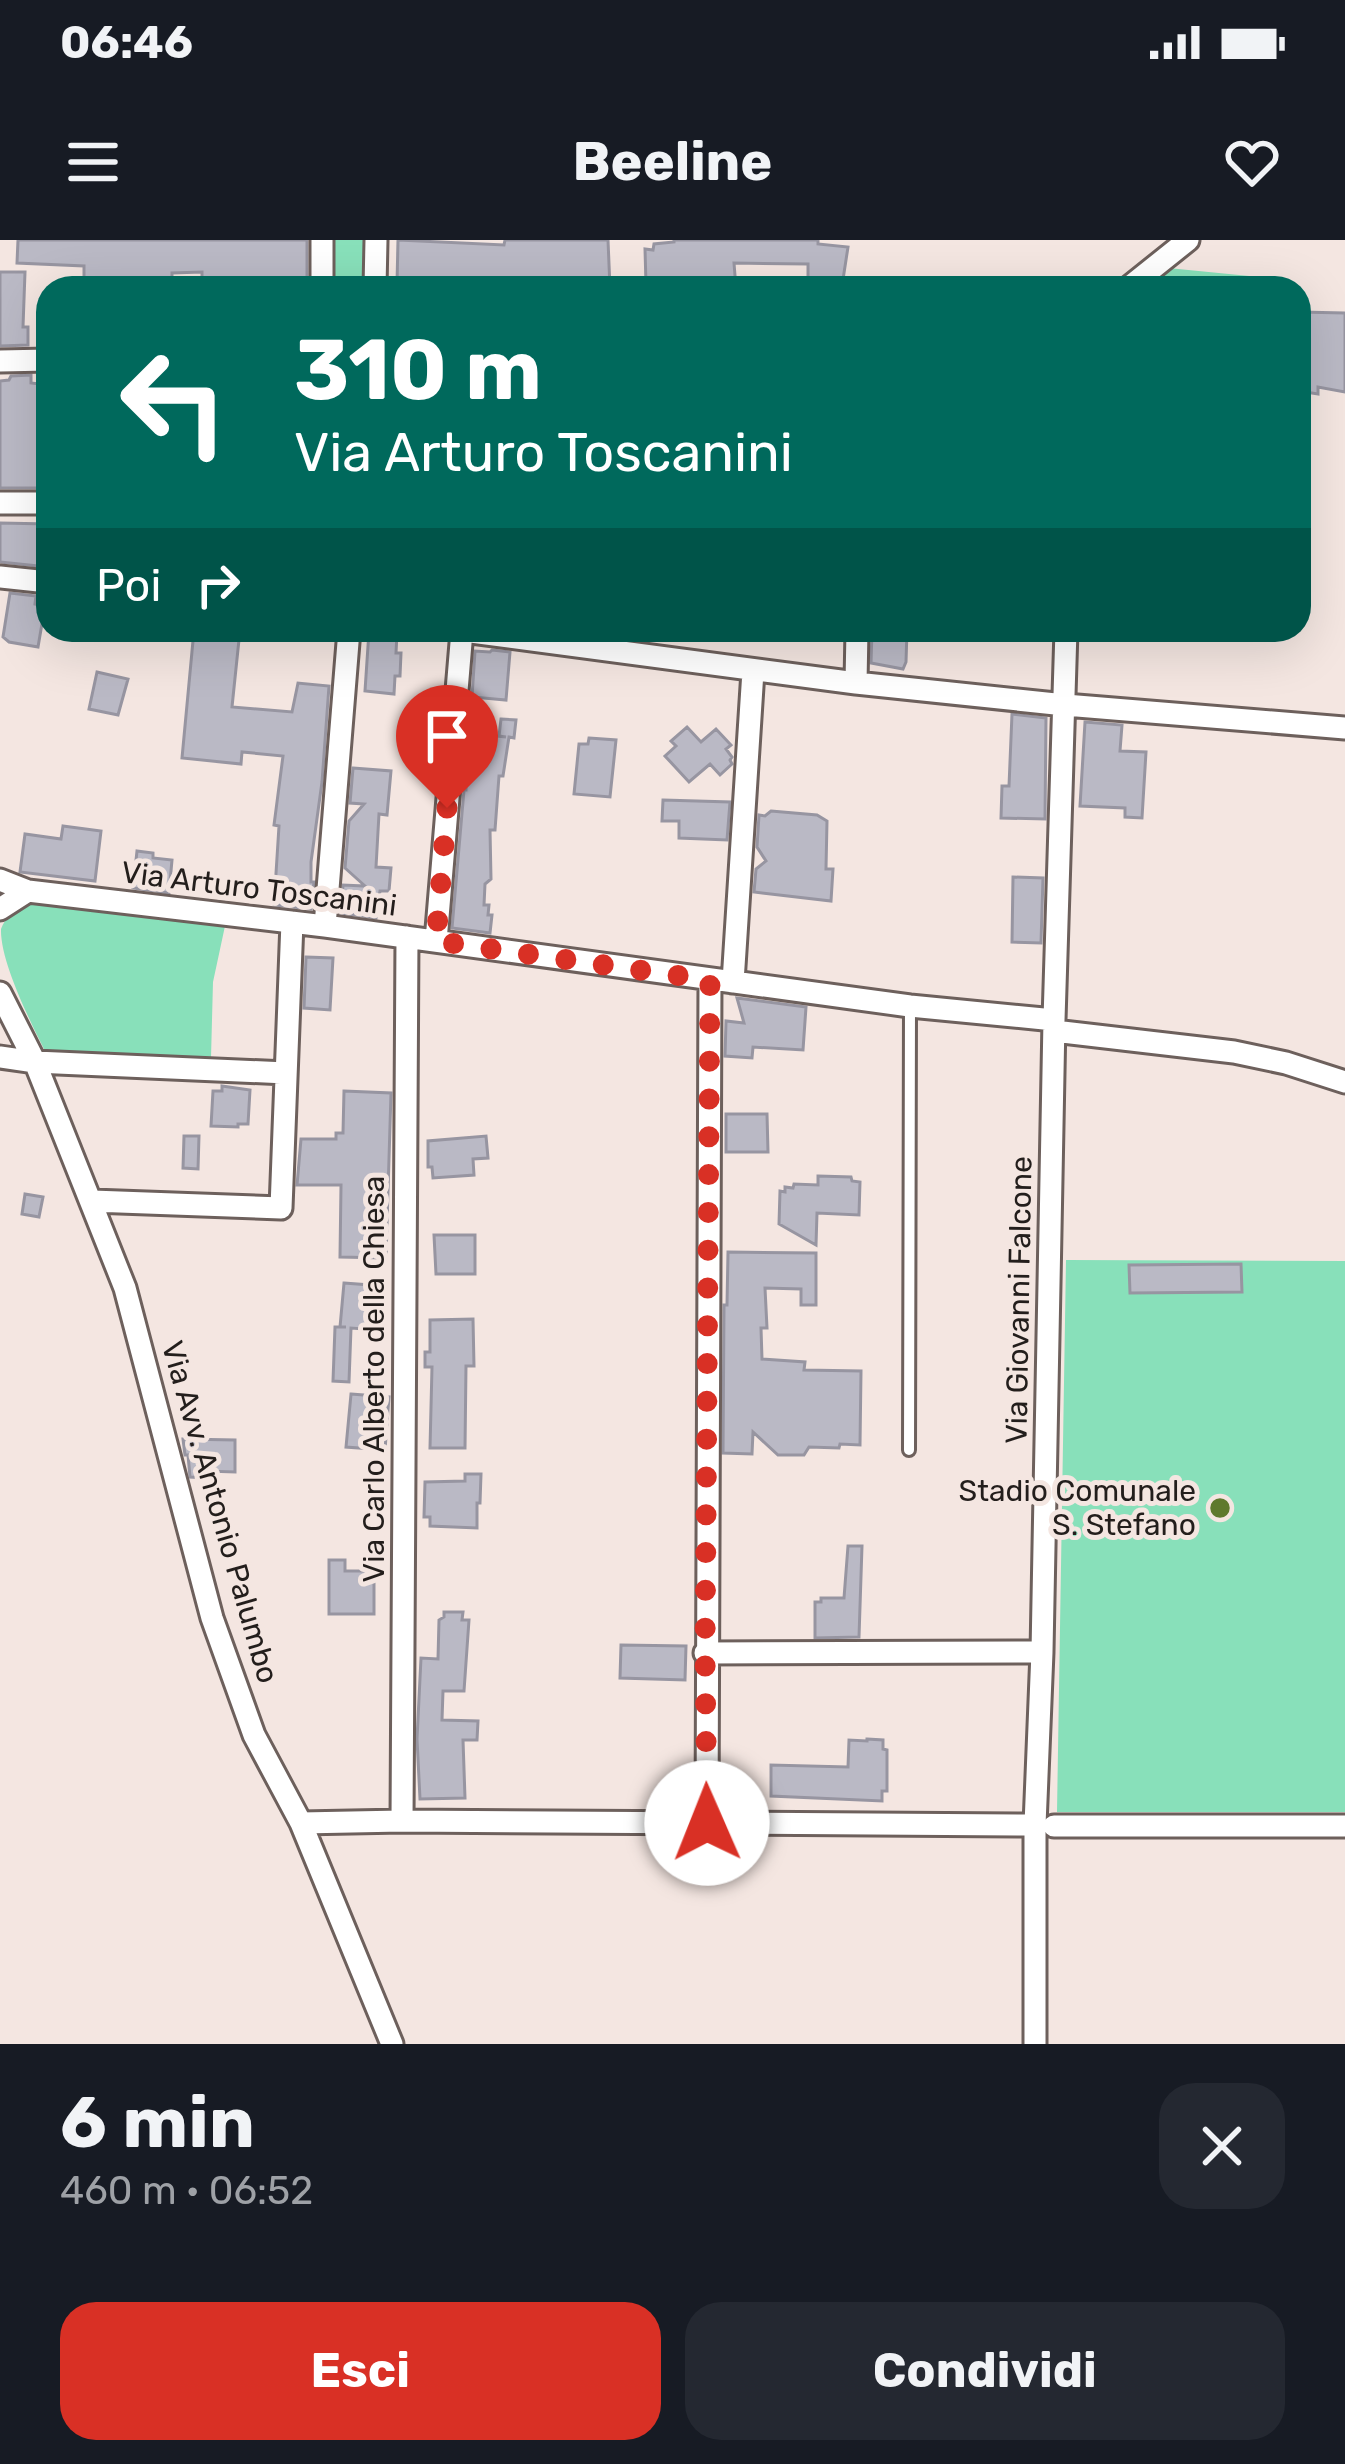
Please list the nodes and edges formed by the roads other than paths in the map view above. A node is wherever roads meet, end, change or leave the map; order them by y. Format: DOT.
graph roads {
  1 [pos="322,240"];
  2 [pos="376,240"];
  3 [pos="1188,240"];
  4 [pos="322,276"];
  5 [pos="375,276"];
  6 [pos="1143,276"];
  7 [pos="0,361"];
  8 [pos="36,361"];
  9 [pos="0,503"];
  10 [pos="36,503"];
  11 [pos="0,577"];
  12 [pos="36,581"];
  13 [pos="348,642"];
  14 [pos="458,642"];
  15 [pos="577,642"];
  16 [pos="857,642"];
  17 [pos="1066,642"];
  18 [pos="753,671"];
  19 [pos="856,683"];
  20 [pos="1065,705"];
  21 [pos="1345,728"];
  22 [pos="0,880"];
  23 [pos="28,891"];
  24 [pos="0,909"];
  25 [pos="292,922"];
  26 [pos="325,926"];
  27 [pos="406,938"];
  28 [pos="436,941"];
  29 [pos="721,981"];
  30 [pos="0,993"];
  31 [pos="910,1006"];
  32 [pos="1054,1025"];
  33 [pos="0,1057"];
  34 [pos="35,1063"];
  35 [pos="286,1073"];
  36 [pos="1345,1082"];
  37 [pos="92,1201"];
  38 [pos="909,1450"];
  39 [pos="1042,1652"];
  40 [pos="705,1653"];
  41 [pos="402,1821"];
  42 [pos="301,1823"];
  43 [pos="707,1823"];
  44 [pos="1045,1825"];
  45 [pos="1345,1826"];
  46 [pos="392,2044"];
  47 [pos="1035,2044"];
  1 -- 4 [label="street"];
  2 -- 5 [label="street"];
  3 -- 6 [label="street"];
  7 -- 8 [label="street"];
  9 -- 10 [label="street"];
  11 -- 12 [label="street"];
  13 -- 26 [label="street"];
  14 -- 28 [label="street"];
  15 -- 18 [label="street"];
  16 -- 19 [label="street"];
  17 -- 20 [label="street, Via Giovanni Falcone"];
  18 -- 19 [label="street"];
  18 -- 29 [label="street"];
  19 -- 20 [label="street"];
  20 -- 21 [label="street"];
  20 -- 32 [label="street, Via Giovanni Falcone"];
  22 -- 23 [label="street, Via Arturo Toscanini"];
  23 -- 24 [label="street"];
  23 -- 25 [label="street, Via Arturo Toscanini"];
  25 -- 26 [label="street, Via Arturo Toscanini"];
  25 -- 35 [label="street"];
  26 -- 27 [label="street, Via Arturo Toscanini"];
  27 -- 28 [label="street, Via Arturo Toscanini"];
  27 -- 41 [label="street, Via Carlo Alberto della Chiesa"];
  28 -- 29 [label="street, Via Arturo Toscanini"];
  29 -- 31 [label="street, Via Arturo Toscanini"];
  29 -- 40 [label="street"];
  30 -- 34 [label="street, Via Avv. Antonio Palumbo"];
  31 -- 32 [label="street, Via Arturo Toscanini"];
  31 -- 38 [label="lane"];
  32 -- 36 [label="street, Via Arturo Toscanini"];
  32 -- 39 [label="street, Via Giovanni Falcone"];
  33 -- 34 [label="street"];
  34 -- 35 [label="street"];
  34 -- 37 [label="street, Via Avv. Antonio Palumbo"];
  35 -- 37 [label="street"];
  37 -- 42 [label="street, Via Avv. Antonio Palumbo"];
  39 -- 40 [label="street"];
  39 -- 44 [label="street, Via Giovanni Falcone"];
  40 -- 43 [label="street"];
  41 -- 42 [label="street"];
  41 -- 43 [label="street"];
  42 -- 46 [label="street, Via Avv. Antonio Palumbo"];
  43 -- 44 [label="street"];
  44 -- 45 [label="street"];
  44 -- 47 [label="street, Via Giovanni Falcone"];
}
